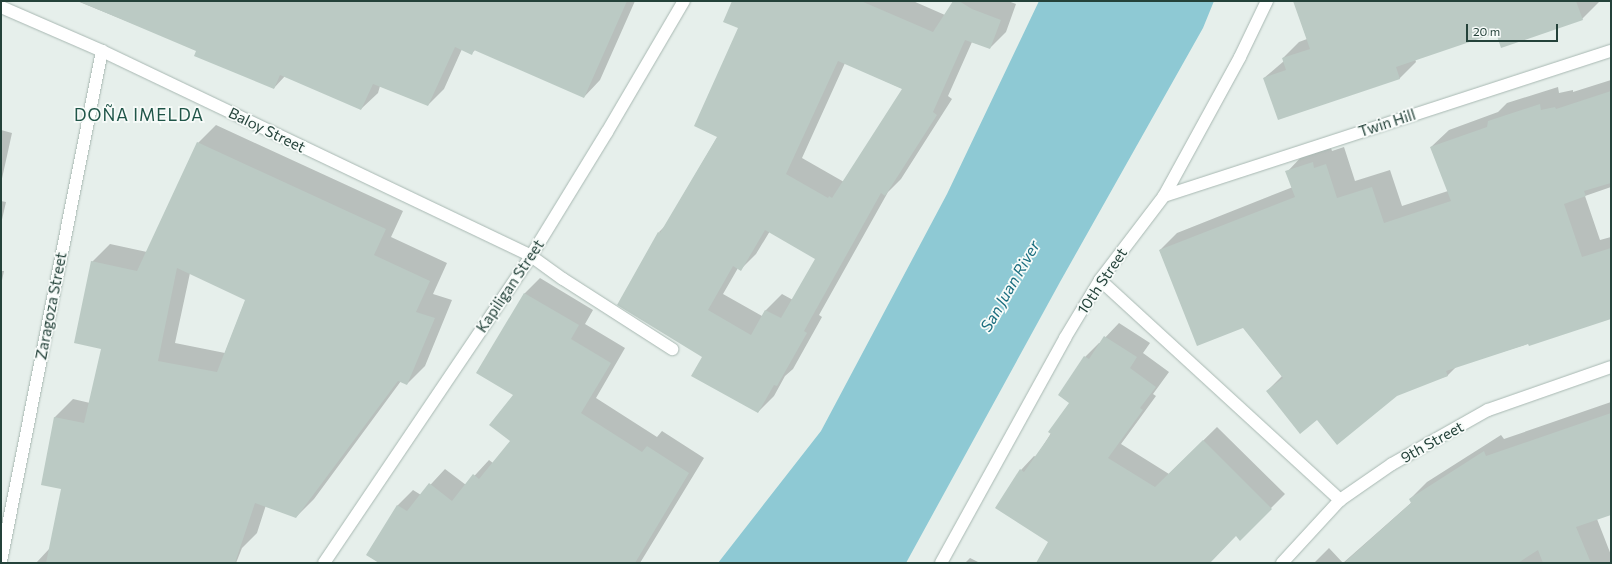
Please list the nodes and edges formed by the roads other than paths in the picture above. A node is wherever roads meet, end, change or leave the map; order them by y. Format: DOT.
graph roads {
  1 [pos="684,1"];
  2 [pos="1267,1"];
  3 [pos="1,7"];
  4 [pos="102,51"];
  5 [pos="1611,51"];
  6 [pos="1164,196"];
  7 [pos="531,256"];
  8 [pos="1100,280"];
  9 [pos="672,349"];
  10 [pos="1611,367"];
  11 [pos="1340,500"];
  12 [pos="1,561"];
  13 [pos="324,563"];
  14 [pos="941,563"];
  15 [pos="1282,563"];
  1 -- 7 [label="street, Kapiligan Street"];
  2 -- 6 [label="street, 10th Street"];
  3 -- 4 [label="street, Baloy Street"];
  4 -- 7 [label="street, Baloy Street"];
  4 -- 12 [label="street, Zaragoza Street"];
  5 -- 6 [label="street, Twin Hill"];
  6 -- 8 [label="street, 10th Street"];
  7 -- 9 [label="street, Baloy Street"];
  7 -- 13 [label="street, Kapiligan Street"];
  8 -- 11 [label="street"];
  8 -- 14 [label="street, 10th Street"];
  10 -- 11 [label="street, 9th Street"];
  11 -- 15 [label="street, 9th Street"];
}
